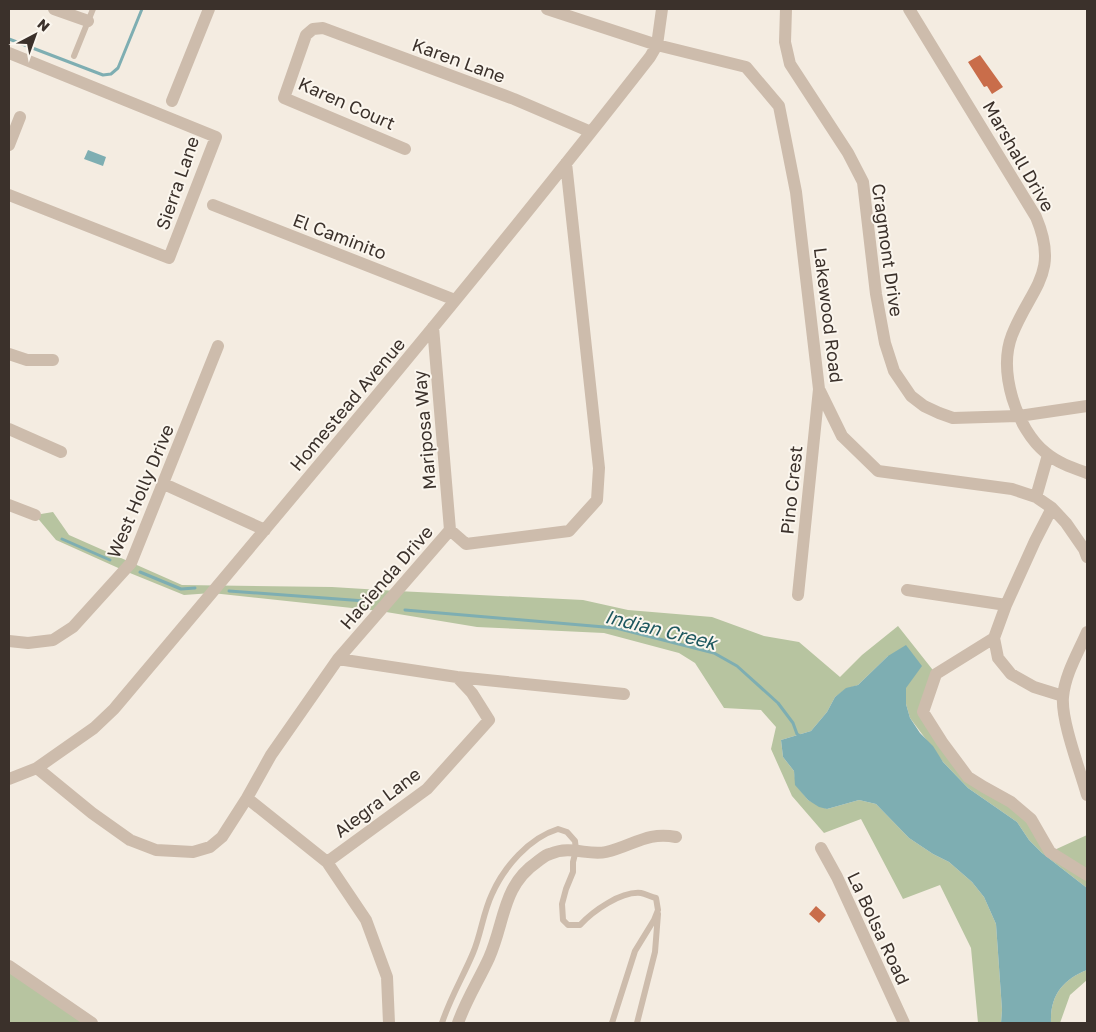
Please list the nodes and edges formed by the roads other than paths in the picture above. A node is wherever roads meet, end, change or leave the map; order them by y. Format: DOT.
graph roads {
  1 [pos="54,9"];
  2 [pos="209,9"];
  3 [pos="547,9"];
  4 [pos="662,9"];
  5 [pos="786,9"];
  6 [pos="909,9"];
  7 [pos="91,15"];
  8 [pos="313,29"];
  9 [pos="657,45"];
  10 [pos="9,54"];
  11 [pos="74,56"];
  12 [pos="172,101"];
  13 [pos="20,117"];
  14 [pos="591,132"];
  15 [pos="9,145"];
  16 [pos="405,148"];
  17 [pos="566,163"];
  18 [pos="9,195"];
  19 [pos="213,205"];
  20 [pos="455,300"];
  21 [pos="433,327"];
  22 [pos="218,346"];
  23 [pos="9,354"];
  24 [pos="54,360"];
  25 [pos="819,389"];
  26 [pos="1087,406"];
  27 [pos="1019,416"];
  28 [pos="9,429"];
  29 [pos="61,452"];
  30 [pos="1048,455"];
  31 [pos="1087,473"];
  32 [pos="164,484"];
  33 [pos="1036,497"];
  34 [pos="9,505"];
  35 [pos="1052,508"];
  36 [pos="35,515"];
  37 [pos="265,530"];
  38 [pos="450,530"];
  39 [pos="1087,557"];
  40 [pos="907,590"];
  41 [pos="798,595"];
  42 [pos="1006,605"];
  43 [pos="1087,632"];
  44 [pos="994,638"];
  45 [pos="9,641"];
  46 [pos="338,659"];
  47 [pos="457,677"];
  48 [pos="624,694"];
  49 [pos="1063,696"];
  50 [pos="37,768"];
  51 [pos="9,779"];
  52 [pos="1087,795"];
  53 [pos="247,798"];
  54 [pos="676,837"];
  55 [pos="820,848"];
  56 [pos="576,850"];
  57 [pos="328,862"];
  58 [pos="1087,876"];
  59 [pos="658,910"];
  60 [pos="9,966"];
  61 [pos="92,1023"];
  62 [pos="389,1023"];
  63 [pos="442,1023"];
  64 [pos="458,1023"];
  65 [pos="612,1023"];
  66 [pos="637,1023"];
  67 [pos="904,1023"];
  1 -- 7 [label="street"];
  2 -- 12 [label="street"];
  3 -- 9 [label="street, Lakewood Road"];
  4 -- 9 [label="street, Homestead Avenue"];
  5 -- 27 [label="street, Cragmont Drive"];
  6 -- 27 [label="street, Marshall Drive"];
  7 -- 11 [label="lane"];
  8 -- 14 [label="street, Karen Lane"];
  8 -- 16 [label="street, Karen Court"];
  9 -- 14 [label="street, Homestead Avenue"];
  9 -- 25 [label="street, Lakewood Road"];
  10 -- 18 [label="street, Sierra Lane"];
  13 -- 15 [label="street"];
  14 -- 17 [label="street, Homestead Avenue"];
  17 -- 20 [label="street, Homestead Avenue"];
  17 -- 38 [label="street, Hacienda Drive"];
  19 -- 20 [label="street, El Caminito"];
  20 -- 21 [label="street, Homestead Avenue"];
  21 -- 37 [label="street, Homestead Avenue"];
  21 -- 38 [label="street, Mariposa Way"];
  22 -- 32 [label="street, West Holly Drive"];
  23 -- 24 [label="street"];
  25 -- 33 [label="street, Lakewood Road"];
  25 -- 41 [label="street, Pino Crest"];
  26 -- 27 [label="street, Cragmont Drive"];
  27 -- 30 [label="street, Marshall Drive"];
  28 -- 29 [label="street"];
  30 -- 31 [label="street, Marshall Drive"];
  30 -- 33 [label="street"];
  32 -- 37 [label="street"];
  32 -- 45 [label="street, West Holly Drive"];
  33 -- 35 [label="street, Lakewood Road"];
  34 -- 36 [label="street"];
  35 -- 39 [label="street, Lakewood Road"];
  35 -- 42 [label="street"];
  37 -- 50 [label="street, Homestead Avenue"];
  38 -- 46 [label="street, Hacienda Drive"];
  40 -- 42 [label="street"];
  42 -- 44 [label="street"];
  43 -- 49 [label="street"];
  44 -- 49 [label="street"];
  44 -- 58 [label="street"];
  46 -- 47 [label="street"];
  46 -- 53 [label="street, Hacienda Drive"];
  47 -- 48 [label="street"];
  47 -- 57 [label="street, Alegra Lane"];
  49 -- 52 [label="street"];
  50 -- 51 [label="street, Homestead Avenue"];
  50 -- 53 [label="street, Hacienda Drive"];
  53 -- 57 [label="street"];
  54 -- 56 [label="street"];
  55 -- 67 [label="street, La Bolsa Road"];
  56 -- 59 [label="lane"];
  56 -- 63 [label="lane"];
  56 -- 64 [label="street"];
  57 -- 62 [label="street"];
  59 -- 65 [label="lane"];
  59 -- 66 [label="lane"];
  60 -- 61 [label="street"];
}
